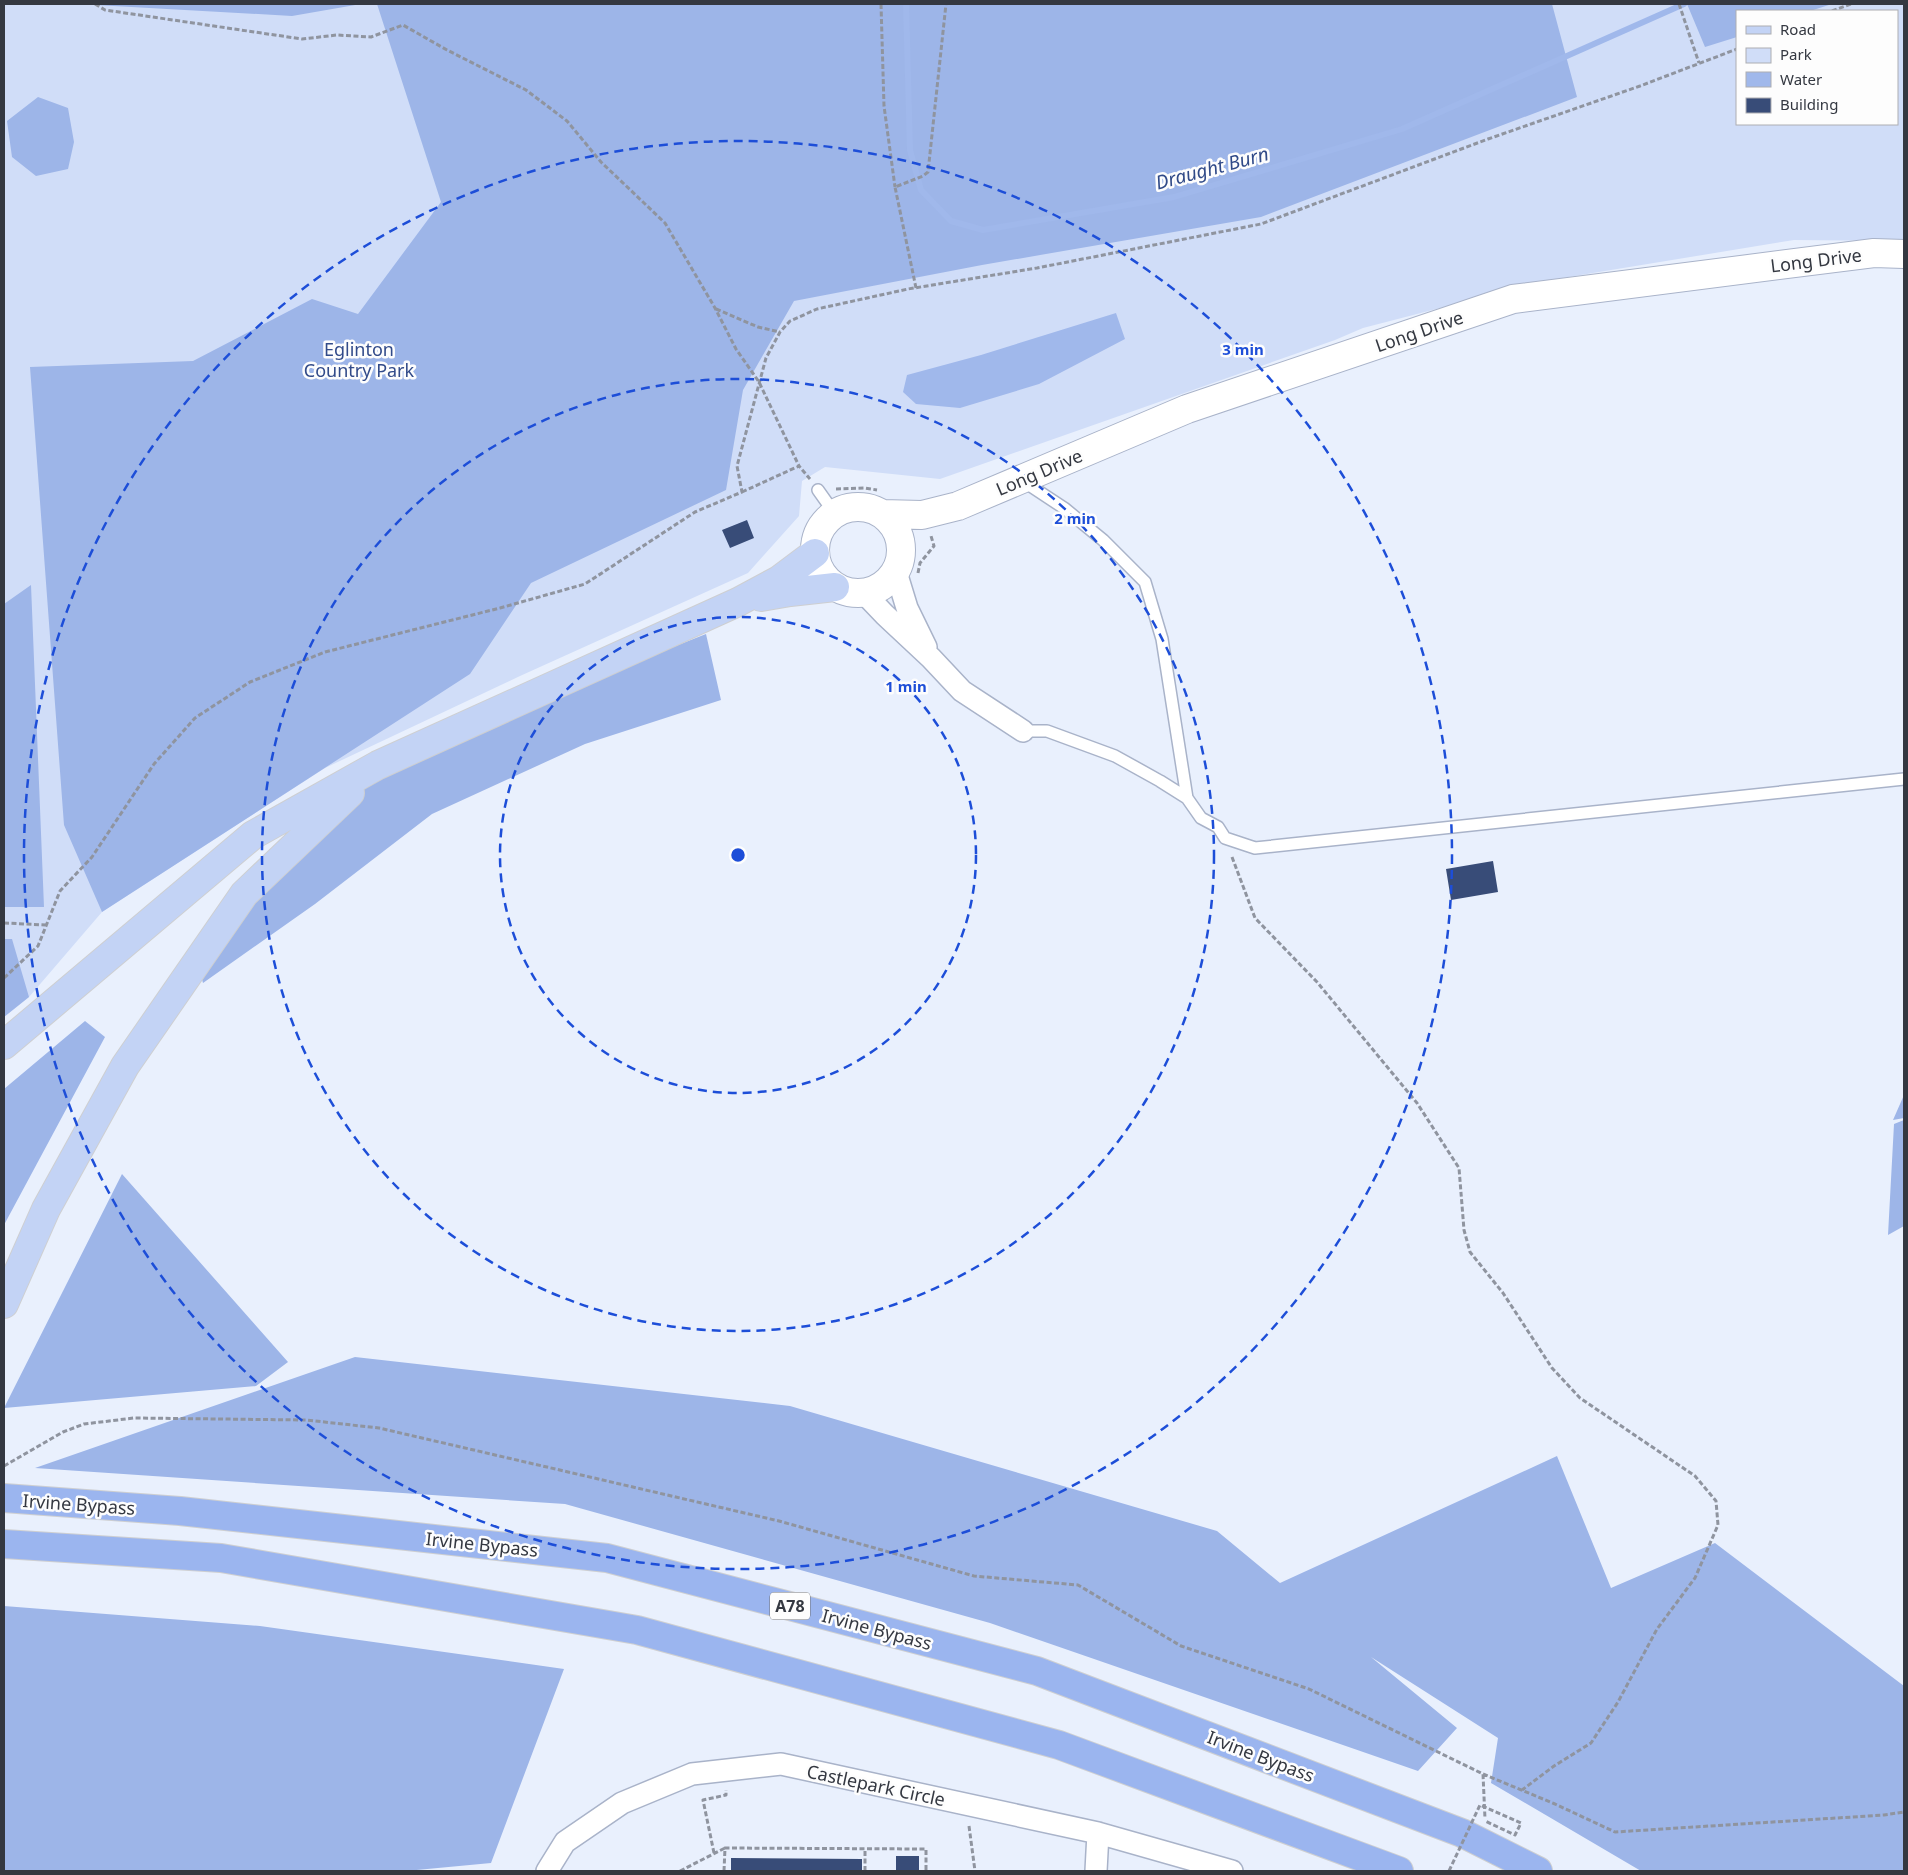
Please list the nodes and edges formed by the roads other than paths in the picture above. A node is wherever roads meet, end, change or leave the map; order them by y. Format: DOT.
graph roads {
  1 [pos="1904,254"];
  2 [pos="1021,480"];
  3 [pos="818,490"];
  4 [pos="958,506"];
  5 [pos="835,514"];
  6 [pos="882,514"];
  7 [pos="815,553"];
  8 [pos="899,563"];
  9 [pos="835,587"];
  10 [pos="864,593"];
  11 [pos="738,602"];
  12 [pos="931,658"];
  13 [pos="1023,731"];
  14 [pos="378,766"];
  15 [pos="1904,779"];
  16 [pos="1187,798"];
  17 [pos="4,1045"];
  18 [pos="4,1304"];
  19 [pos="4,1498"];
  20 [pos="4,1544"];
  21 [pos="1098,1833"];
  22 [pos="547,1871"];
  23 [pos="1096,1871"];
  24 [pos="1232,1871"];
  25 [pos="1399,1871"];
  26 [pos="1538,1871"];
  1 -- 2 [label="main road, Long Drive"];
  2 -- 4 [label="main road, Long Drive"];
  2 -- 16 [label="lane"];
  3 -- 5 [label="lane"];
  4 -- 6 [label="main road, Long Drive"];
  4 -- 8 [label="main road, Long Drive"];
  5 -- 6 [label="main road"];
  5 -- 7 [label="main road"];
  6 -- 8 [label="main road"];
  7 -- 9 [label="main road"];
  7 -- 11 [label="main road"];
  8 -- 10 [label="main road"];
  8 -- 12 [label="street"];
  9 -- 10 [label="main road"];
  9 -- 11 [label="main road"];
  10 -- 12 [label="street"];
  11 -- 14 [label="main road"];
  12 -- 13 [label="street"];
  13 -- 16 [label="lane"];
  14 -- 17 [label="main road"];
  14 -- 18 [label="main road"];
  15 -- 16 [label="lane"];
  19 -- 26 [label="highway, Irvine Bypass / A78"];
  20 -- 25 [label="highway"];
  21 -- 22 [label="street, Castlepark Circle"];
  21 -- 23 [label="street"];
  21 -- 24 [label="street, Castlepark Circle"];
}
